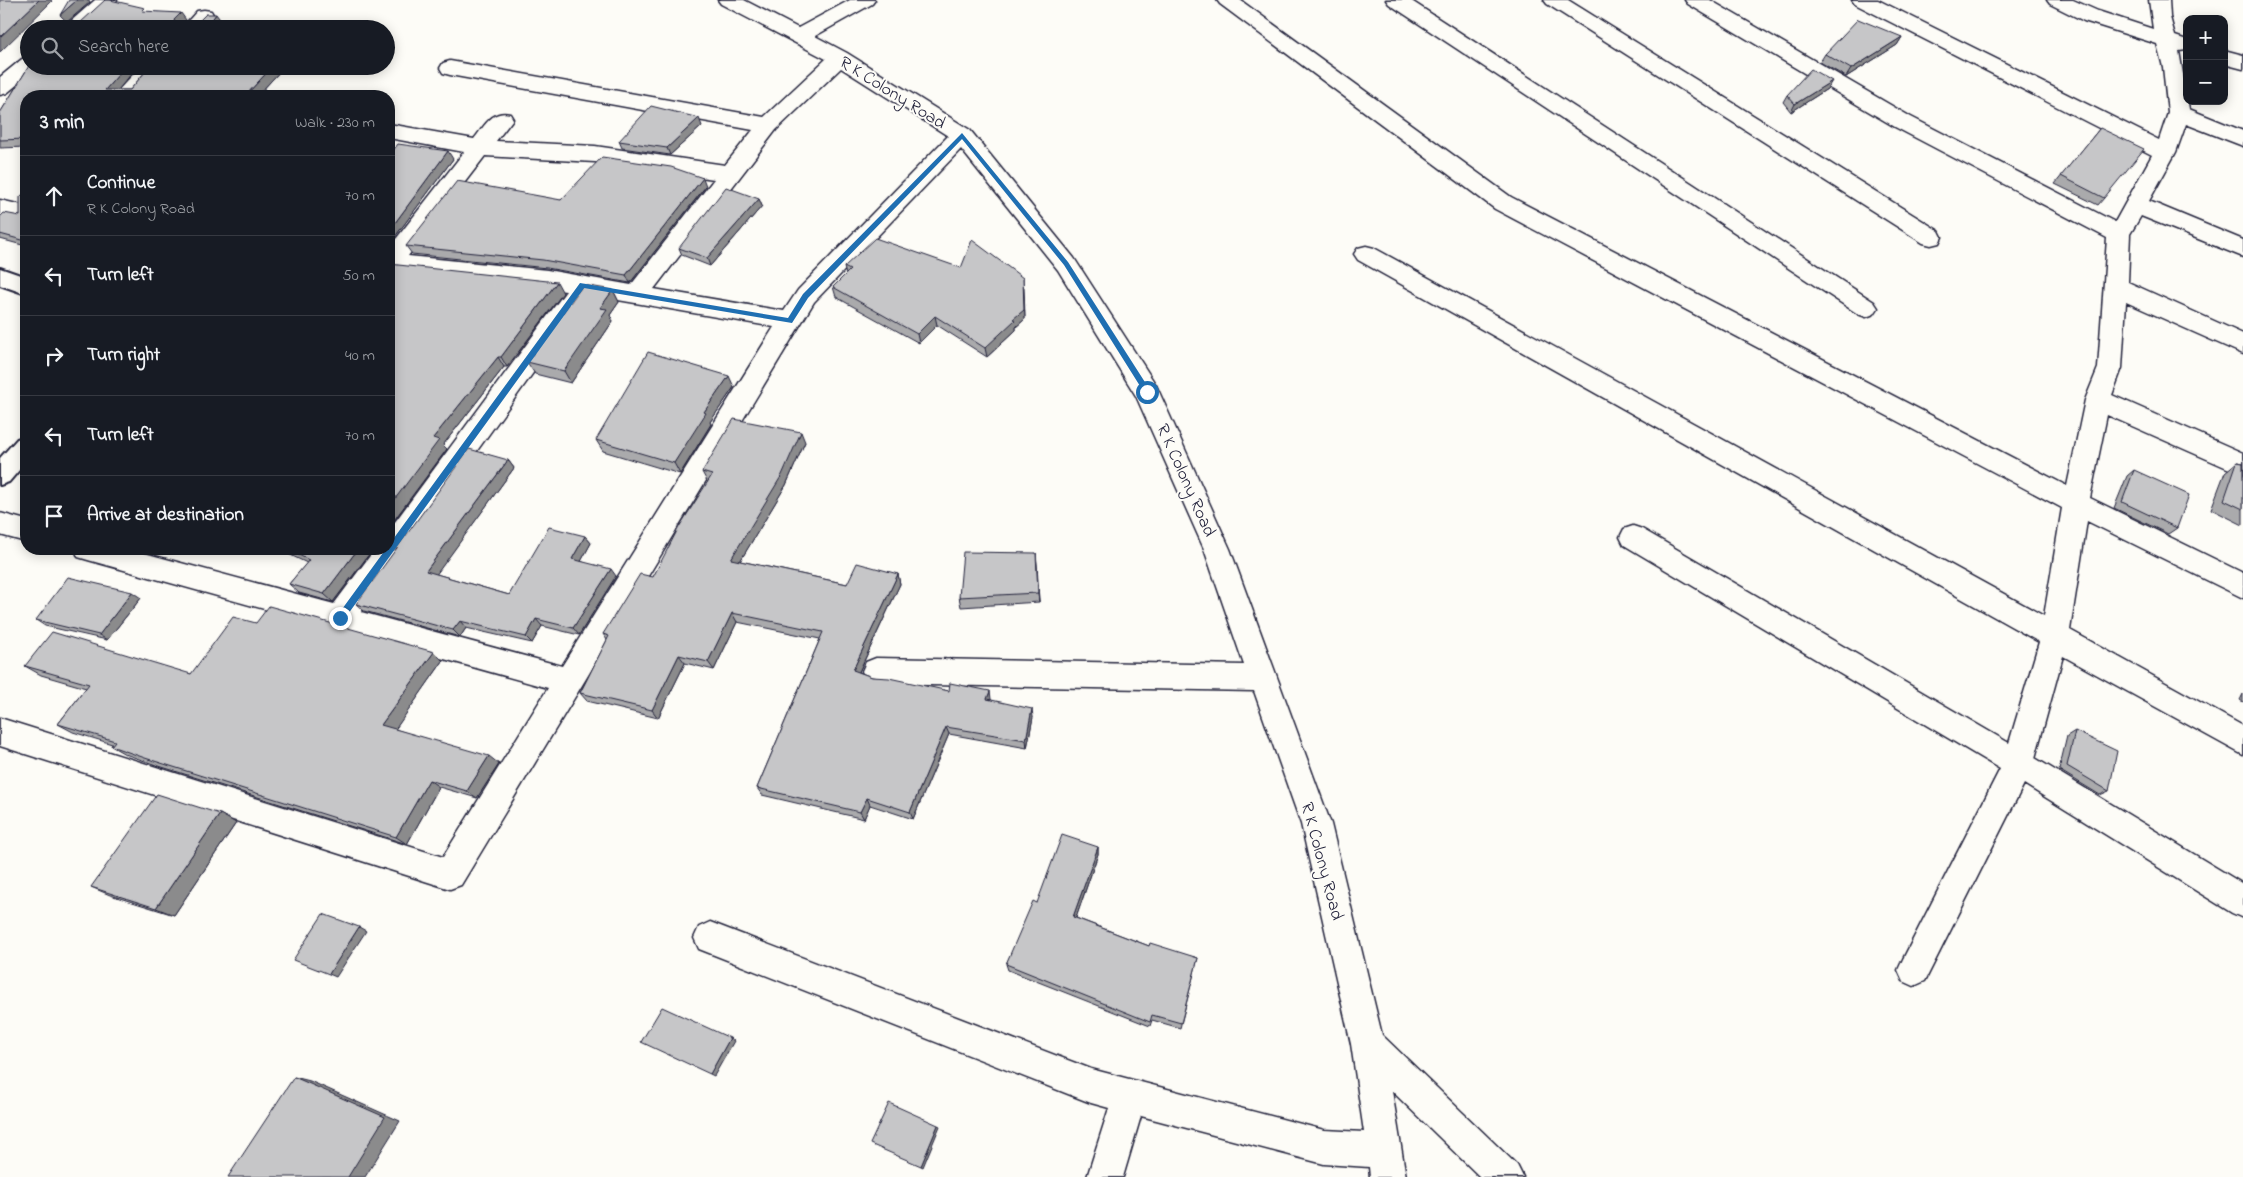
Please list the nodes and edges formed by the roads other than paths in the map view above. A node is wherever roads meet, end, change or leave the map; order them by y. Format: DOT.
graph roads {
  1 [pos="107,0"];
  2 [pos="728,0"];
  3 [pos="865,0"];
  4 [pos="1227,0"];
  5 [pos="1396,0"];
  6 [pos="1554,0"];
  7 [pos="1695,0"];
  8 [pos="1862,0"];
  9 [pos="2057,0"];
  10 [pos="2160,0"];
  11 [pos="83,20"];
  12 [pos="798,36"];
  13 [pos="2177,45"];
  14 [pos="840,58"];
  15 [pos="2228,58"];
  16 [pos="2243,62"];
  17 [pos="450,68"];
  18 [pos="20,71"];
  19 [pos="144,75"];
  20 [pos="0,88"];
  21 [pos="129,90"];
  22 [pos="2179,113"];
  23 [pos="502,119"];
  24 [pos="768,125"];
  25 [pos="395,132"];
  26 [pos="962,135"];
  27 [pos="2243,139"];
  28 [pos="480,148"];
  29 [pos="2165,152"];
  30 [pos="731,174"];
  31 [pos="20,200"];
  32 [pos="2136,205"];
  33 [pos="11,211"];
  34 [pos="2119,234"];
  35 [pos="1932,237"];
  36 [pos="2243,249"];
  37 [pos="1366,254"];
  38 [pos="395,255"];
  39 [pos="395,264"];
  40 [pos="0,276"];
  41 [pos="20,284"];
  42 [pos="582,285"];
  43 [pos="2116,287"];
  44 [pos="636,294"];
  45 [pos="1866,308"];
  46 [pos="790,321"];
  47 [pos="2243,345"];
  48 [pos="2098,400"];
  49 [pos="20,453"];
  50 [pos="2243,464"];
  51 [pos="0,475"];
  52 [pos="2076,503"];
  53 [pos="0,524"];
  54 [pos="20,530"];
  55 [pos="1633,537"];
  56 [pos="395,542"];
  57 [pos="386,555"];
  58 [pos="148,556"];
  59 [pos="2243,586"];
  60 [pos="340,618"];
  61 [pos="2055,636"];
  62 [pos="876,671"];
  63 [pos="1262,678"];
  64 [pos="569,681"];
  65 [pos="0,732"];
  66 [pos="2243,741"];
  67 [pos="2018,764"];
  68 [pos="2243,902"];
  69 [pos="710,938"];
  70 [pos="1914,970"];
  71 [pos="1368,1044"];
  72 [pos="1130,1095"];
  73 [pos="1386,1164"];
  74 [pos="1105,1177"];
  75 [pos="1505,1177"];
  1 -- 11 [label="street"];
  2 -- 12 [label="street, R K Colony Road"];
  3 -- 12 [label="street"];
  4 -- 52 [label="street"];
  5 -- 45 [label="street"];
  6 -- 35 [label="street"];
  7 -- 34 [label="street"];
  8 -- 29 [label="street"];
  9 -- 13 [label="street"];
  10 -- 13 [label="street"];
  12 -- 14 [label="street, R K Colony Road"];
  13 -- 22 [label="street"];
  14 -- 24 [label="street"];
  14 -- 26 [label="street, R K Colony Road"];
  15 -- 16 [label="street"];
  17 -- 24 [label="street"];
  18 -- 20 [label="street"];
  19 -- 21 [label="street"];
  22 -- 27 [label="street"];
  22 -- 29 [label="street"];
  23 -- 28 [label="street"];
  24 -- 30 [label="street"];
  25 -- 28 [label="street"];
  26 -- 46 [label="street"];
  26 -- 63 [label="street, R K Colony Road"];
  28 -- 30 [label="street"];
  28 -- 38 [label="street"];
  29 -- 32 [label="street"];
  30 -- 44 [label="street"];
  31 -- 33 [label="street"];
  32 -- 34 [label="street"];
  32 -- 36 [label="street"];
  34 -- 43 [label="street"];
  37 -- 61 [label="street"];
  39 -- 42 [label="street"];
  40 -- 41 [label="lane"];
  42 -- 44 [label="street"];
  42 -- 56 [label="street"];
  43 -- 47 [label="street"];
  43 -- 48 [label="street"];
  44 -- 46 [label="street"];
  46 -- 64 [label="street"];
  48 -- 50 [label="street"];
  48 -- 52 [label="street"];
  49 -- 51 [label="lane"];
  52 -- 59 [label="street"];
  52 -- 61 [label="street"];
  53 -- 54 [label="street"];
  55 -- 67 [label="street"];
  57 -- 60 [label="street"];
  58 -- 60 [label="street"];
  60 -- 64 [label="street"];
  61 -- 66 [label="street"];
  61 -- 67 [label="street"];
  62 -- 63 [label="street"];
  63 -- 71 [label="street, R K Colony Road"];
  64 -- 65 [label="street"];
  67 -- 68 [label="street"];
  67 -- 70 [label="street"];
  69 -- 72 [label="street"];
  71 -- 73 [label="street, R K Colony Road"];
  71 -- 75 [label="street"];
  72 -- 73 [label="street"];
  72 -- 74 [label="street"];
}
